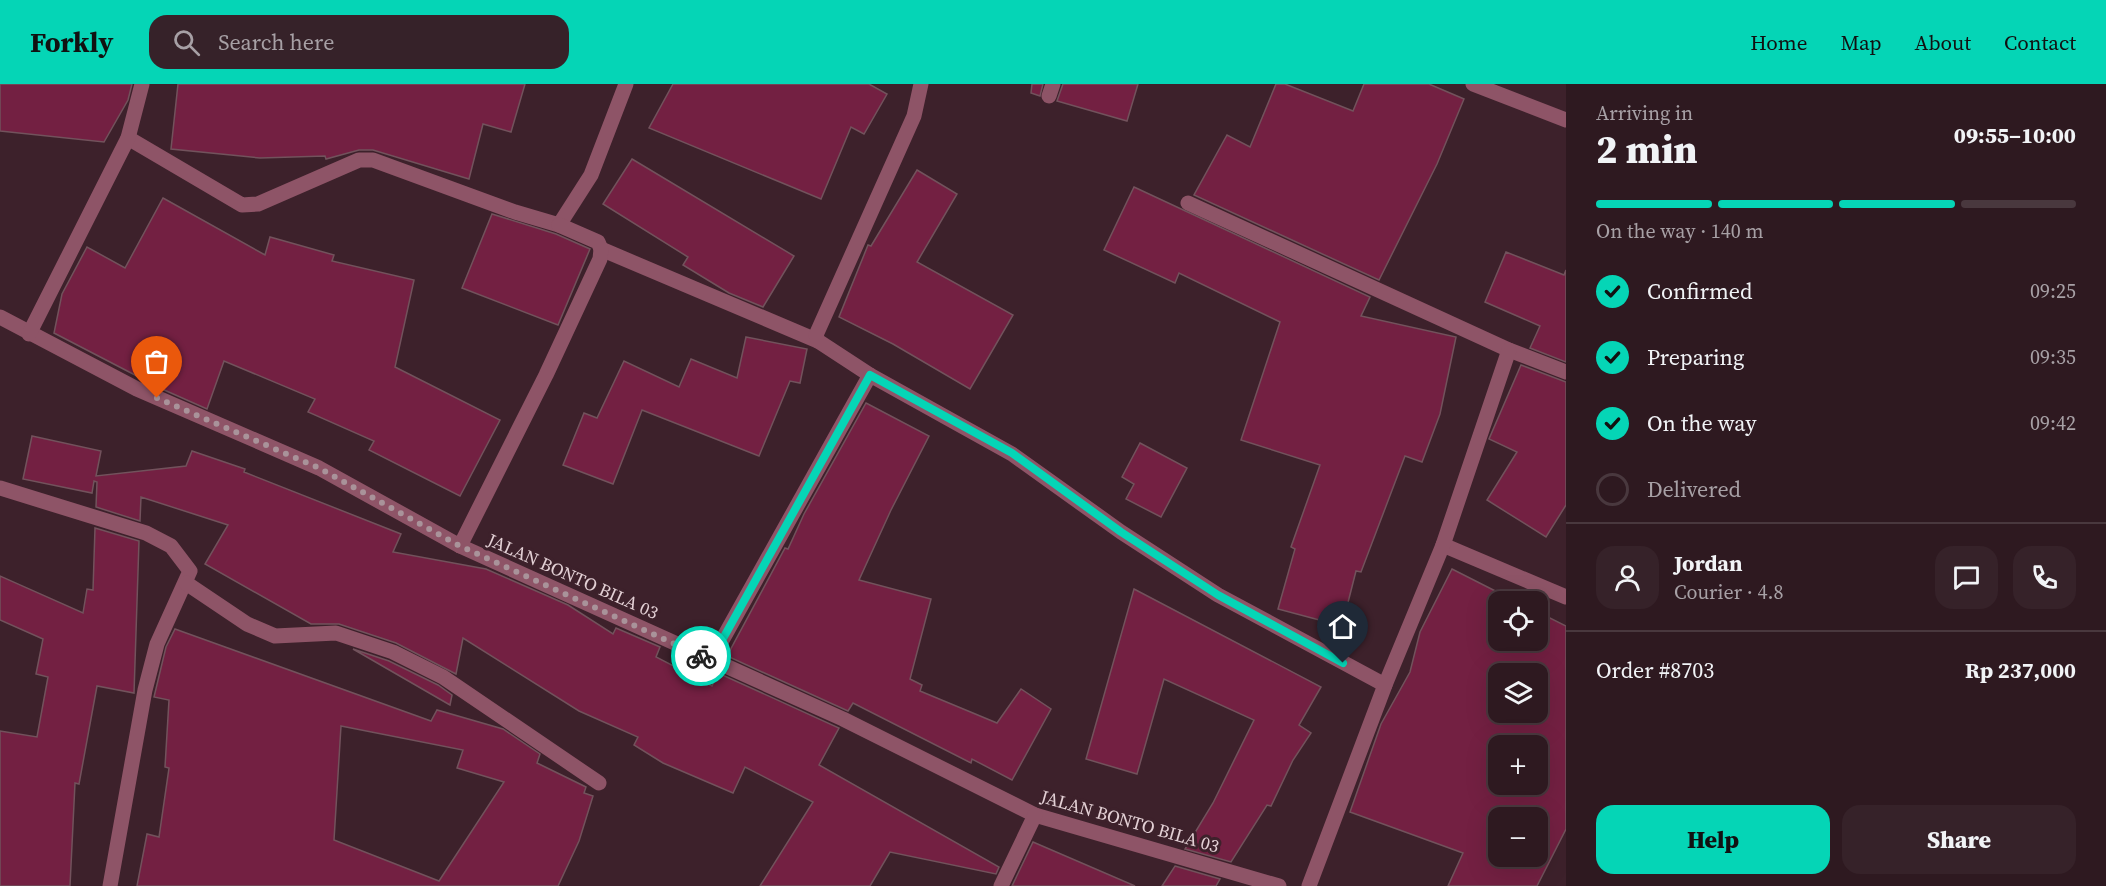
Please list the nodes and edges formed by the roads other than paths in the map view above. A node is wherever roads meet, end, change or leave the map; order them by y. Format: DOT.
graph roads {
  1 [pos="142,84"];
  2 [pos="626,84"];
  3 [pos="921,84"];
  4 [pos="1473,84"];
  5 [pos="1566,120"];
  6 [pos="128,138"];
  7 [pos="1188,203"];
  8 [pos="559,225"];
  9 [pos="601,249"];
  10 [pos="0,317"];
  11 [pos="29,334"];
  12 [pos="818,341"];
  13 [pos="1509,350"];
  14 [pos="1566,372"];
  15 [pos="870,375"];
  16 [pos="0,488"];
  17 [pos="1443,545"];
  18 [pos="460,546"];
  19 [pos="186,583"];
  20 [pos="1566,597"];
  21 [pos="711,660"];
  22 [pos="1385,685"];
  23 [pos="599,783"];
  24 [pos="1035,815"];
  25 [pos="110,886"];
  26 [pos="1001,886"];
  27 [pos="1279,886"];
  28 [pos="1309,886"];
  1 -- 6 [label="street"];
  2 -- 8 [label="street"];
  3 -- 12 [label="street"];
  4 -- 5 [label="street"];
  6 -- 8 [label="street"];
  6 -- 11 [label="street"];
  7 -- 13 [label="street"];
  8 -- 9 [label="street"];
  9 -- 12 [label="street"];
  9 -- 18 [label="street"];
  10 -- 11 [label="street, JALAN BONTO BILA 03"];
  11 -- 18 [label="street, JALAN BONTO BILA 03"];
  12 -- 15 [label="street"];
  13 -- 14 [label="street"];
  13 -- 17 [label="street"];
  15 -- 21 [label="street"];
  15 -- 22 [label="street"];
  16 -- 19 [label="street"];
  17 -- 20 [label="street"];
  17 -- 22 [label="street"];
  18 -- 21 [label="street, JALAN BONTO BILA 03"];
  19 -- 23 [label="street"];
  19 -- 25 [label="street"];
  21 -- 24 [label="street, JALAN BONTO BILA 03"];
  22 -- 28 [label="street"];
  24 -- 26 [label="street"];
  24 -- 27 [label="street, JALAN BONTO BILA 03"];
}
